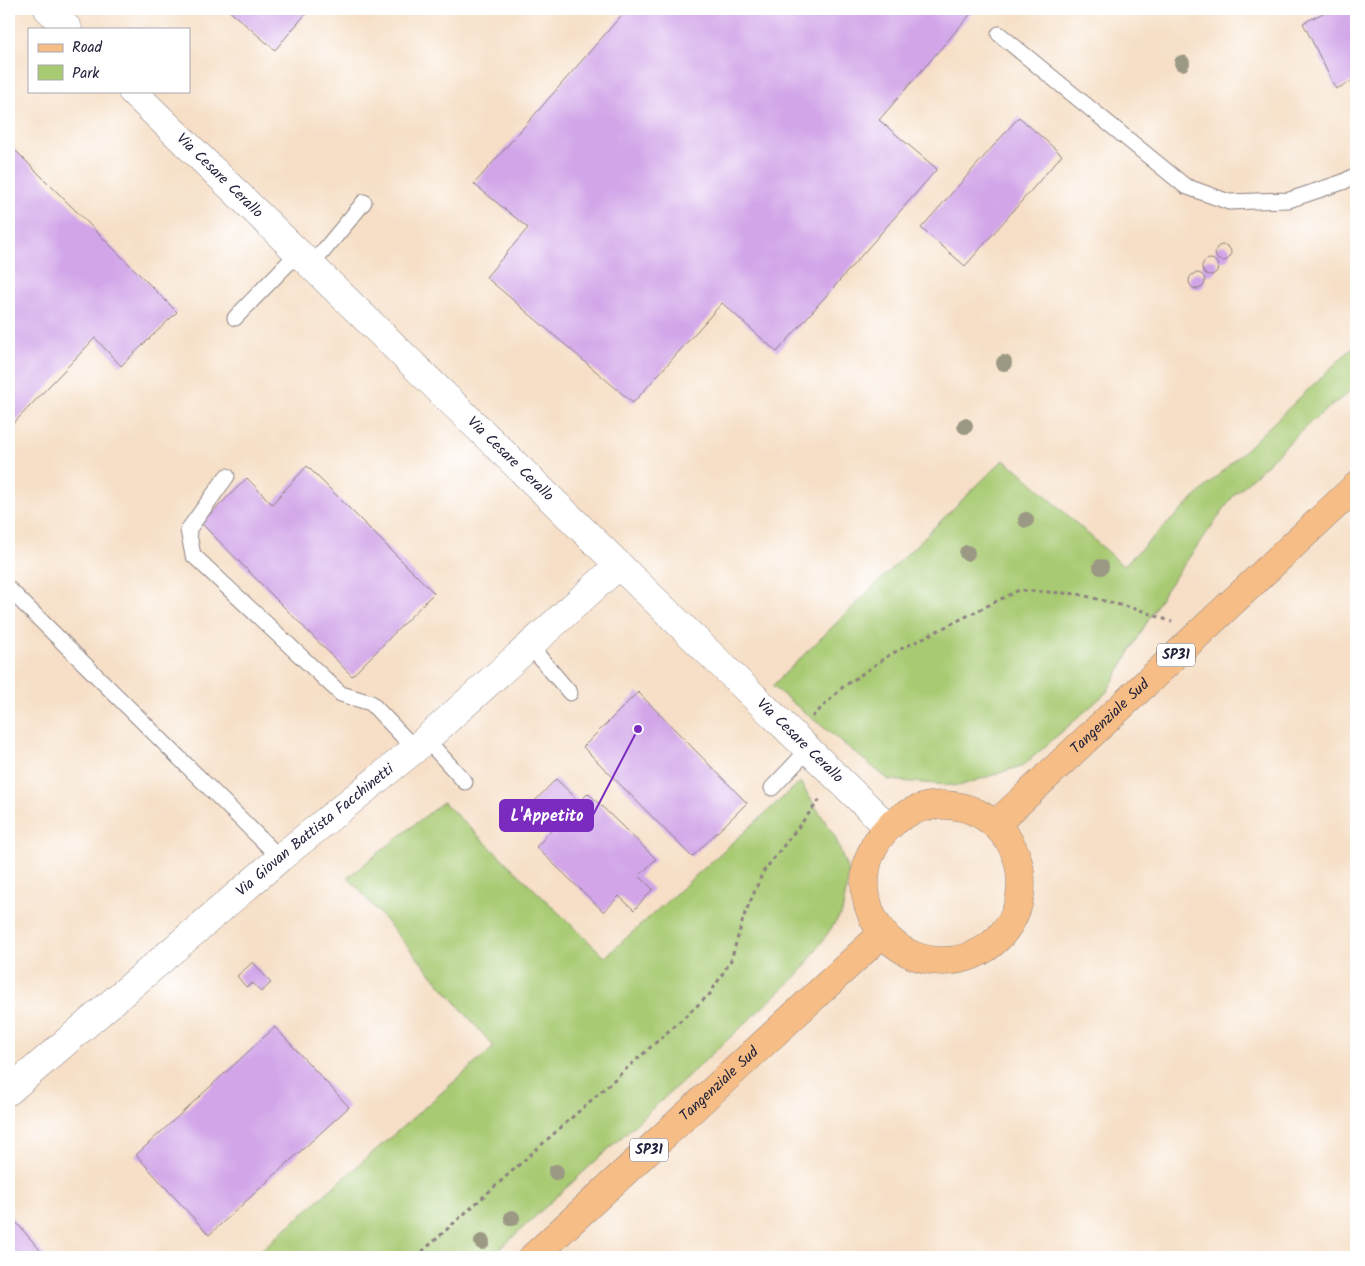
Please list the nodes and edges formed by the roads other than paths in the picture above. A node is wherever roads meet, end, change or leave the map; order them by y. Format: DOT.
graph roads {
  1 [pos="48,9"];
  2 [pos="67,28"];
  3 [pos="998,34"];
  4 [pos="133,92"];
  5 [pos="1356,175"];
  6 [pos="364,202"];
  7 [pos="305,259"];
  8 [pos="235,318"];
  9 [pos="227,476"];
  10 [pos="1356,486"];
  11 [pos="620,565"];
  12 [pos="9,589"];
  13 [pos="530,646"];
  14 [pos="570,693"];
  15 [pos="801,741"];
  16 [pos="421,744"];
  17 [pos="465,782"];
  18 [pos="772,788"];
  19 [pos="995,825"];
  20 [pos="888,827"];
  21 [pos="280,858"];
  22 [pos="883,933"];
  23 [pos="9,1091"];
  24 [pos="534,1257"];
  1 -- 2 [label="street"];
  3 -- 5 [label="lane"];
  4 -- 7 [label="street, Via Cesare Cerallo"];
  6 -- 7 [label="lane"];
  7 -- 8 [label="lane"];
  7 -- 11 [label="street, Via Cesare Cerallo"];
  9 -- 16 [label="lane"];
  10 -- 19 [label="main road, Tangenziale Sud / SP31"];
  11 -- 13 [label="street, Via Giovan Battista Facchinetti"];
  11 -- 15 [label="street, Via Cesare Cerallo"];
  12 -- 21 [label="lane"];
  13 -- 14 [label="lane"];
  13 -- 16 [label="street, Via Giovan Battista Facchinetti"];
  15 -- 18 [label="lane"];
  15 -- 20 [label="street, Via Cesare Cerallo"];
  16 -- 17 [label="lane"];
  16 -- 21 [label="street, Via Giovan Battista Facchinetti"];
  19 -- 20 [label="main road"];
  19 -- 22 [label="main road"];
  20 -- 22 [label="main road"];
  21 -- 23 [label="street, Via Giovan Battista Facchinetti"];
  22 -- 24 [label="main road, Tangenziale Sud / SP31"];
}
